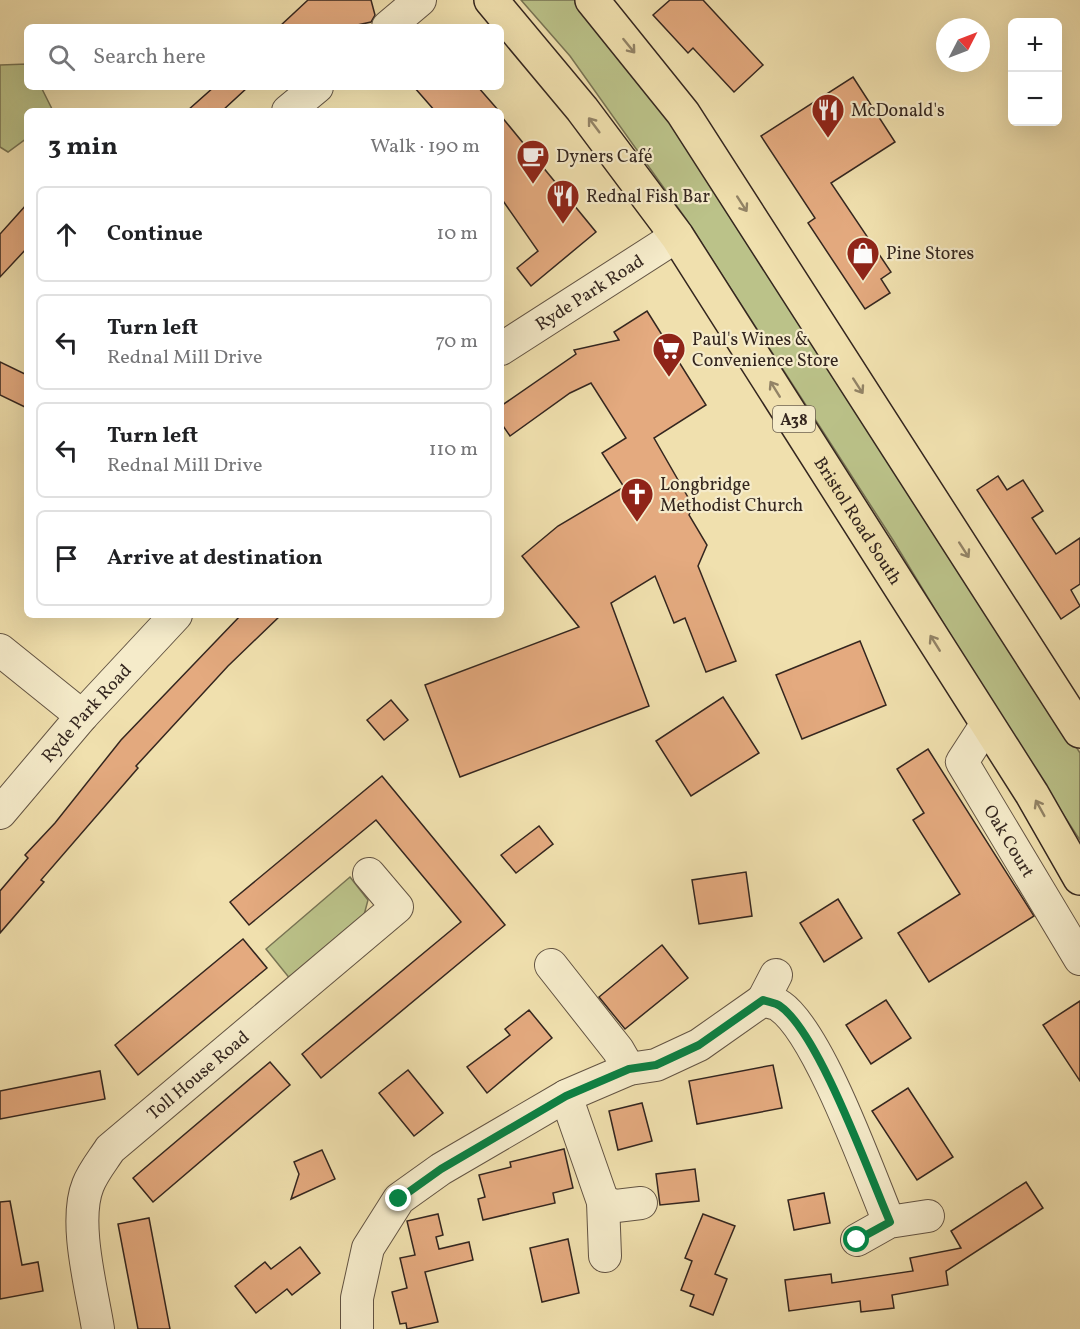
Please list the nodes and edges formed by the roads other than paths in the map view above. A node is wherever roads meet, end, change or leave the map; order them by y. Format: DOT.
graph roads {
  1 [pos="420,0"];
  2 [pos="491,0"];
  3 [pos="592,0"];
  4 [pos="392,24"];
  5 [pos="312,90"];
  6 [pos="292,108"];
  7 [pos="677,236"];
  8 [pos="504,347"];
  9 [pos="173,618"];
  10 [pos="0,650"];
  11 [pos="82,716"];
  12 [pos="987,725"];
  13 [pos="1080,731"];
  14 [pos="0,813"];
  15 [pos="1076,867"];
  16 [pos="369,874"];
  17 [pos="1080,959"];
  18 [pos="552,965"];
  19 [pos="629,1069"];
  20 [pos="566,1096"];
  21 [pos="603,1202"];
  22 [pos="640,1203"];
  23 [pos="928,1216"];
  24 [pos="890,1222"];
  25 [pos="857,1240"];
  26 [pos="605,1256"];
  27 [pos="98,1329"];
  28 [pos="357,1329"];
  1 -- 4 [label="street"];
  7 -- 2 [label="highway, Bristol Road South / A38, one-way"];
  3 -- 13 [label="highway, one-way"];
  5 -- 6 [label="street"];
  7 -- 8 [label="street, Ryde Park Road"];
  12 -- 7 [label="highway, Bristol Road South / A38, one-way"];
  9 -- 11 [label="street, Ryde Park Road"];
  10 -- 11 [label="street"];
  11 -- 14 [label="street, Ryde Park Road"];
  15 -- 12 [label="highway, Bristol Road South / A38, one-way"];
  12 -- 17 [label="street, Oak Court"];
  16 -- 27 [label="street, Toll House Road"];
  18 -- 19 [label="street"];
  19 -- 20 [label="street"];
  19 -- 24 [label="street"];
  20 -- 21 [label="street"];
  20 -- 28 [label="street"];
  21 -- 22 [label="street"];
  21 -- 26 [label="street"];
  23 -- 24 [label="street"];
  24 -- 25 [label="street"];
}
